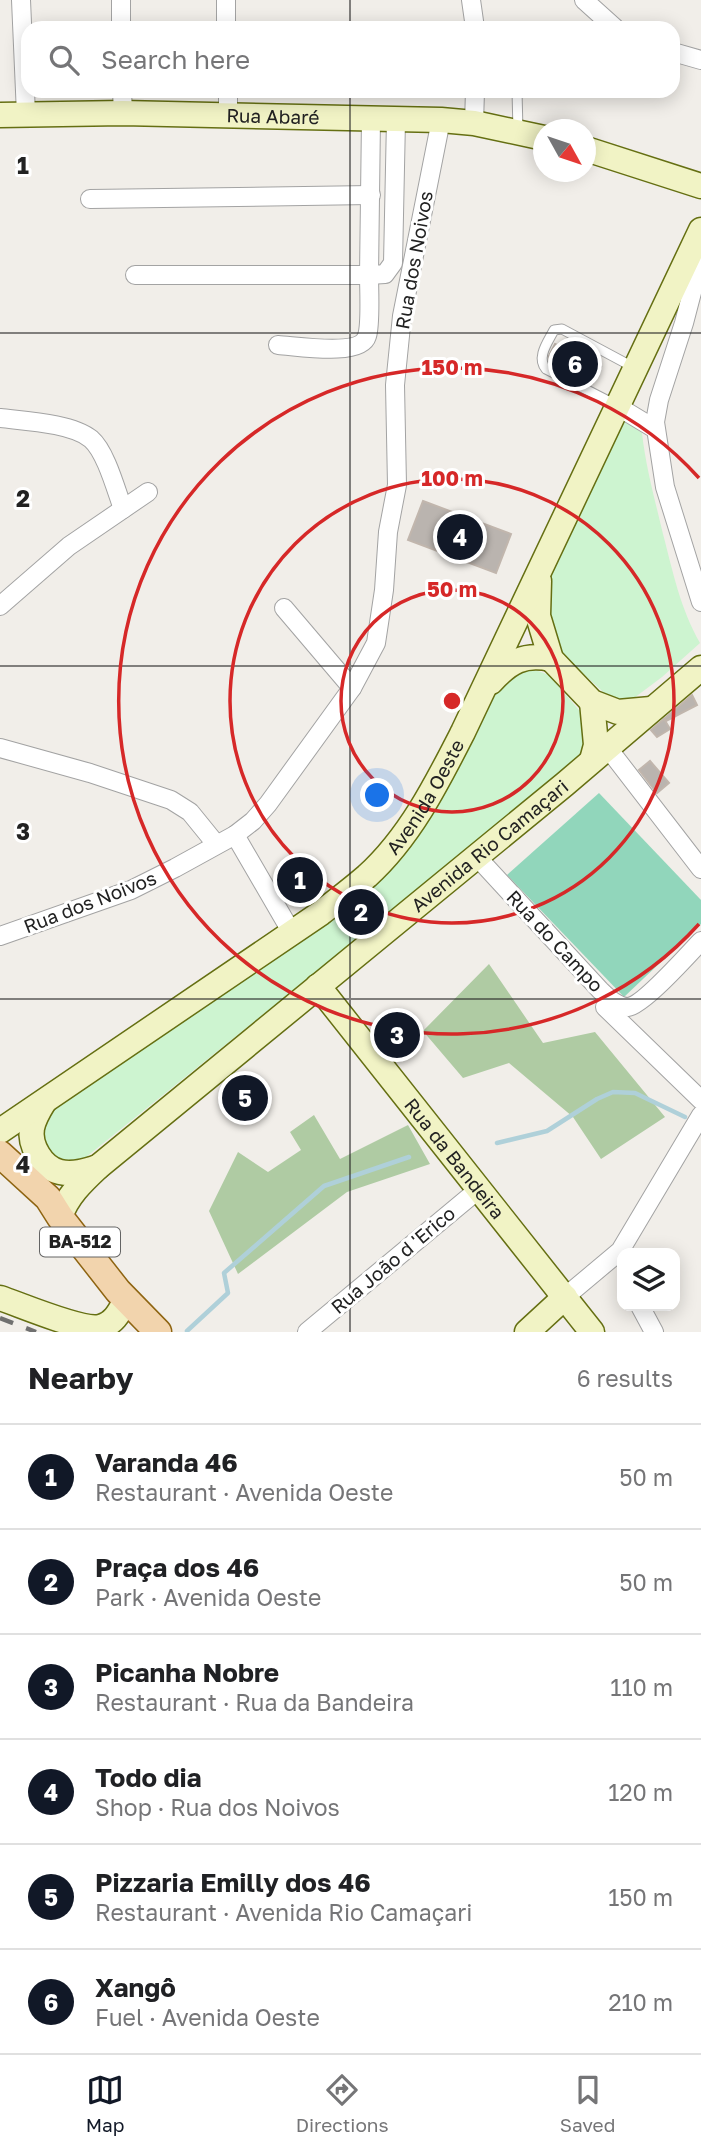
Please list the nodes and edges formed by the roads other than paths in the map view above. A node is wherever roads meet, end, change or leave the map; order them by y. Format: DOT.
graph roads {
  1 [pos="21,0"];
  2 [pos="121,0"];
  3 [pos="226,0"];
  4 [pos="471,0"];
  5 [pos="584,0"];
  6 [pos="22,21"];
  7 [pos="121,21"];
  8 [pos="226,21"];
  9 [pos="474,21"];
  10 [pos="607,21"];
  11 [pos="680,54"];
  12 [pos="701,60"];
  13 [pos="25,98"];
  14 [pos="475,98"];
  15 [pos="517,98"];
  16 [pos="122,102"];
  17 [pos="228,103"];
  18 [pos="26,114"];
  19 [pos="0,115"];
  20 [pos="384,120"];
  21 [pos="441,120"];
  22 [pos="474,123"];
  23 [pos="518,132"];
  24 [pos="533,135"];
  25 [pos="596,152"];
  26 [pos="701,186"];
  27 [pos="371,195"];
  28 [pos="90,199"];
  29 [pos="701,230"];
  30 [pos="701,258"];
  31 [pos="135,275"];
  32 [pos="369,275"];
  33 [pos="278,345"];
  34 [pos="635,368"];
  35 [pos="617,406"];
  36 [pos="0,418"];
  37 [pos="655,429"];
  38 [pos="148,492"];
  39 [pos="123,509"];
  40 [pos="541,567"];
  41 [pos="701,602"];
  42 [pos="0,606"];
  43 [pos="284,608"];
  44 [pos="551,659"];
  45 [pos="701,668"];
  46 [pos="352,688"];
  47 [pos="484,690"];
  48 [pos="592,702"];
  49 [pos="651,709"];
  50 [pos="0,748"];
  51 [pos="600,754"];
  52 [pos="235,835"];
  53 [pos="216,844"];
  54 [pos="477,857"];
  55 [pos="701,869"];
  56 [pos="292,933"];
  57 [pos="0,936"];
  58 [pos="701,942"];
  59 [pos="318,986"];
  60 [pos="605,1007"];
  61 [pos="47,1099"];
  62 [pos="701,1100"];
  63 [pos="701,1115"];
  64 [pos="0,1131"];
  65 [pos="0,1154"];
  66 [pos="98,1167"];
  67 [pos="479,1189"];
  68 [pos="60,1217"];
  69 [pos="626,1248"];
  70 [pos="617,1259"];
  71 [pos="565,1297"];
  72 [pos="0,1298"];
  73 [pos="127,1300"];
  74 [pos="643,1311"];
  75 [pos="158,1332"];
  76 [pos="307,1332"];
  77 [pos="527,1332"];
  78 [pos="592,1332"];
  79 [pos="654,1332"];
  1 -- 6 [label="street"];
  2 -- 7 [label="street"];
  3 -- 8 [label="street"];
  4 -- 9 [label="street"];
  5 -- 10 [label="street"];
  11 -- 12 [label="street"];
  13 -- 18 [label="street"];
  14 -- 22 [label="street"];
  15 -- 23 [label="lane"];
  16 -- 17 [label="street, Rua Abaré"];
  16 -- 18 [label="street, Rua Abaré"];
  17 -- 20 [label="street, Rua Abaré"];
  18 -- 19 [label="street, Rua Abaré"];
  20 -- 21 [label="street, Rua Abaré"];
  20 -- 27 [label="street"];
  20 -- 32 [label="street"];
  21 -- 22 [label="street, Rua Abaré"];
  21 -- 46 [label="street, Rua dos Noivos"];
  22 -- 23 [label="street, Rua Abaré"];
  23 -- 24 [label="street, Rua Abaré"];
  25 -- 26 [label="street"];
  27 -- 28 [label="street"];
  27 -- 32 [label="street"];
  29 -- 34 [label="street, Avenida Oeste"];
  30 -- 37 [label="street"];
  31 -- 32 [label="street"];
  32 -- 33 [label="street"];
  34 -- 35 [label="street, Avenida Oeste"];
  34 -- 35 [label="lane"];
  35 -- 37 [label="street"];
  35 -- 40 [label="street, Avenida Oeste"];
  36 -- 39 [label="street"];
  37 -- 41 [label="street"];
  38 -- 39 [label="street"];
  39 -- 42 [label="street"];
  40 -- 44 [label="street"];
  40 -- 47 [label="street, Avenida Oeste"];
  43 -- 46 [label="street"];
  44 -- 47 [label="street"];
  44 -- 48 [label="street"];
  45 -- 49 [label="street, Avenida Rio Camaçari"];
  46 -- 52 [label="street, Rua dos Noivos"];
  47 -- 56 [label="street, Avenida Oeste"];
  48 -- 49 [label="street"];
  48 -- 51 [label="street"];
  49 -- 51 [label="street, Avenida Rio Camaçari"];
  50 -- 53 [label="street"];
  51 -- 54 [label="street, Avenida Rio Camaçari"];
  51 -- 55 [label="street"];
  52 -- 53 [label="street, Rua dos Noivos"];
  52 -- 56 [label="street"];
  53 -- 57 [label="street, Rua dos Noivos"];
  54 -- 58 [label="street, Rua do Campo"];
  54 -- 59 [label="street, Avenida Rio Camaçari"];
  56 -- 61 [label="street, Avenida Oeste"];
  59 -- 66 [label="street, Avenida Rio Camaçari"];
  59 -- 67 [label="street, Rua da Bandeira"];
  60 -- 62 [label="street"];
  61 -- 64 [label="street, Avenida Oeste"];
  61 -- 66 [label="street"];
  63 -- 69 [label="street"];
  65 -- 68 [label="main road, BA-512"];
  66 -- 68 [label="street, Avenida Rio Camaçari"];
  67 -- 71 [label="street, Rua da Bandeira"];
  67 -- 76 [label="street, Rua João d 'Erico"];
  68 -- 73 [label="main road, BA-512"];
  70 -- 71 [label="street"];
  71 -- 77 [label="street"];
  71 -- 78 [label="street, Rua da Bandeira"];
  72 -- 73 [label="street"];
  73 -- 75 [label="main road, BA-512"];
  74 -- 79 [label="street"];
}
